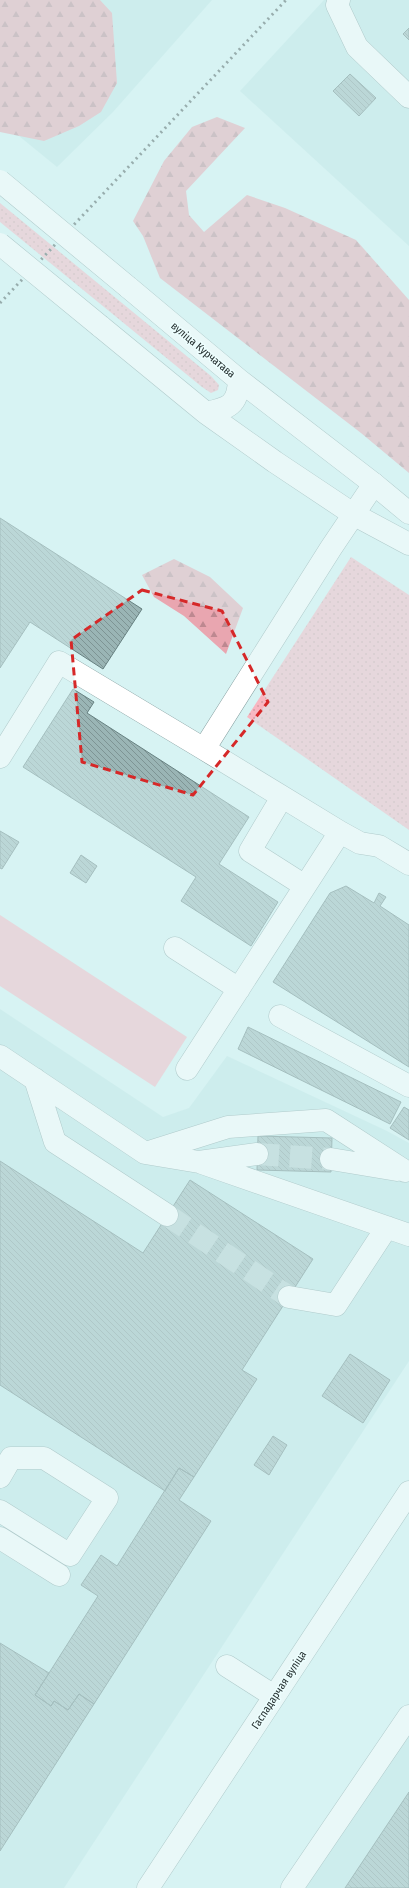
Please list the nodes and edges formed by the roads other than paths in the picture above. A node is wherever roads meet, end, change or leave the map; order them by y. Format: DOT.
graph roads {
  1 [pos="339,0"];
  2 [pos="409,97"];
  3 [pos="0,181"];
  4 [pos="0,244"];
  5 [pos="239,380"];
  6 [pos="206,413"];
  7 [pos="374,484"];
  8 [pos="409,513"];
  9 [pos="353,514"];
  10 [pos="409,544"];
  11 [pos="204,749"];
  12 [pos="0,757"];
  13 [pos="282,797"];
  14 [pos="340,832"];
  15 [pos="409,864"];
  16 [pos="305,886"];
  17 [pos="175,948"];
  18 [pos="239,989"];
  19 [pos="280,1016"];
  20 [pos="0,1056"];
  21 [pos="187,1069"];
  22 [pos="35,1080"];
  23 [pos="409,1086"];
  24 [pos="145,1153"];
  25 [pos="257,1154"];
  26 [pos="331,1159"];
  27 [pos="199,1162"];
  28 [pos="407,1172"];
  29 [pos="167,1215"];
  30 [pos="387,1227"];
  31 [pos="409,1235"];
  32 [pos="289,1297"];
  33 [pos="0,1476"];
  34 [pos="409,1492"];
  35 [pos="0,1512"];
  36 [pos="0,1538"];
  37 [pos="59,1575"];
  38 [pos="227,1666"];
  39 [pos="274,1696"];
  40 [pos="409,1716"];
  41 [pos="148,1888"];
  42 [pos="292,1888"];
  1 -- 2 [label="main road"];
  3 -- 5 [label="main road, вуліца Курчатава, bridge"];
  4 -- 6 [label="main road, bridge"];
  5 -- 6 [label="main road"];
  5 -- 7 [label="main road, вуліца Курчатава"];
  6 -- 9 [label="main road"];
  7 -- 8 [label="main road, вуліца Курчатава"];
  7 -- 9 [label="main road"];
  9 -- 10 [label="main road"];
  9 -- 11 [label="main road"];
  11 -- 12 [label="main road"];
  11 -- 13 [label="main road"];
  13 -- 14 [label="main road"];
  13 -- 16 [label="main road"];
  14 -- 15 [label="main road"];
  14 -- 16 [label="main road"];
  16 -- 18 [label="main road"];
  17 -- 18 [label="main road"];
  18 -- 21 [label="main road"];
  19 -- 23 [label="main road"];
  20 -- 22 [label="main road"];
  22 -- 24 [label="main road"];
  22 -- 29 [label="main road"];
  24 -- 27 [label="main road"];
  24 -- 28 [label="main road"];
  25 -- 27 [label="main road"];
  26 -- 28 [label="main road"];
  27 -- 30 [label="main road"];
  30 -- 31 [label="main road"];
  30 -- 32 [label="main road"];
  33 -- 35 [label="main road"];
  34 -- 39 [label="main road, Гаспадарчая вуліца"];
  36 -- 37 [label="main road"];
  38 -- 39 [label="main road"];
  39 -- 41 [label="main road, Гаспадарчая вуліца"];
  40 -- 42 [label="main road"];
}
